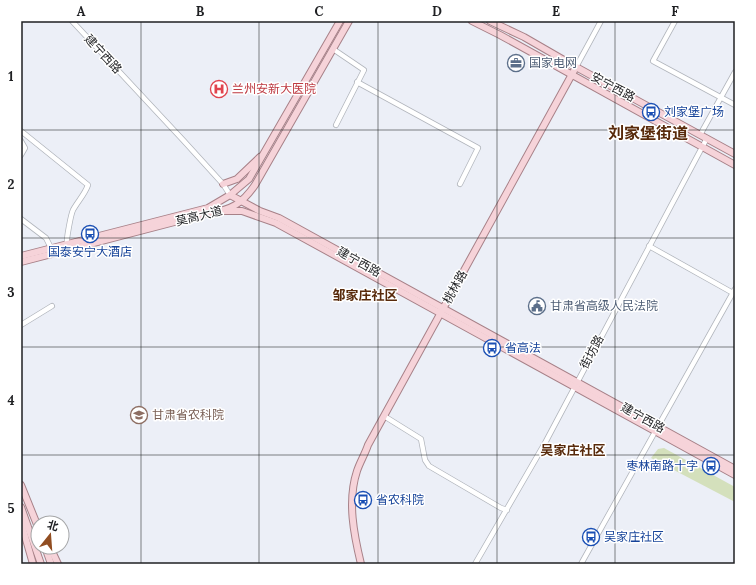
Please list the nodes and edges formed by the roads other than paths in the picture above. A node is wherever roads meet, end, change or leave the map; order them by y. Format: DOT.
graph roads {
  1 [pos="72,21"];
  2 [pos="340,21"];
  3 [pos="349,21"];
  4 [pos="472,21"];
  5 [pos="490,21"];
  6 [pos="601,21"];
  7 [pos="675,21"];
  8 [pos="333,49"];
  9 [pos="576,67"];
  10 [pos="735,72"];
  11 [pos="572,75"];
  12 [pos="357,82"];
  13 [pos="721,97"];
  14 [pos="735,105"];
  15 [pos="336,125"];
  16 [pos="21,131"];
  17 [pos="700,135"];
  18 [pos="707,138"];
  19 [pos="21,141"];
  20 [pos="702,146"];
  21 [pos="264,153"];
  22 [pos="735,154"];
  23 [pos="21,155"];
  24 [pos="735,165"];
  25 [pos="223,184"];
  26 [pos="460,184"];
  27 [pos="230,195"];
  28 [pos="239,203"];
  29 [pos="224,211"];
  30 [pos="242,211"];
  31 [pos="21,219"];
  32 [pos="67,244"];
  33 [pos="649,246"];
  34 [pos="51,248"];
  35 [pos="21,256"];
  36 [pos="21,262"];
  37 [pos="734,291"];
  38 [pos="52,306"];
  39 [pos="442,310"];
  40 [pos="21,325"];
  41 [pos="576,384"];
  42 [pos="384,416"];
  43 [pos="657,428"];
  44 [pos="735,469"];
  45 [pos="735,475"];
  46 [pos="21,485"];
  47 [pos="21,508"];
  48 [pos="507,510"];
  49 [pos="34,515"];
  50 [pos="21,522"];
  51 [pos="33,564"];
  52 [pos="41,564"];
  53 [pos="361,564"];
  54 [pos="475,564"];
  55 [pos="581,564"];
  1 -- 25 [label="street, 建宁西路"];
  2 -- 21 [label="main road, 莫高大道"];
  3 -- 8 [label="main road, 莫高大道"];
  4 -- 11 [label="main road"];
  5 -- 9 [label="main road, 安宁西路"];
  6 -- 9 [label="street, 桃林路"];
  7 -- 13 [label="street"];
  8 -- 12 [label="street"];
  8 -- 28 [label="main road, 莫高大道"];
  9 -- 11 [label="main road, 桃林路"];
  9 -- 17 [label="main road, 安宁西路"];
  10 -- 13 [label="street"];
  11 -- 20 [label="main road"];
  11 -- 39 [label="main road, 桃林路"];
  12 -- 15 [label="street"];
  12 -- 26 [label="street"];
  13 -- 14 [label="street"];
  13 -- 17 [label="street"];
  16 -- 32 [label="street"];
  17 -- 18 [label="main road, 安宁西路"];
  18 -- 20 [label="street, 街坊路"];
  18 -- 22 [label="main road, 安宁西路"];
  19 -- 23 [label="street"];
  20 -- 24 [label="main road"];
  20 -- 33 [label="street, 街坊路"];
  21 -- 25 [label="main road"];
  21 -- 27 [label="main road, 莫高大道"];
  25 -- 27 [label="street, 建宁西路"];
  27 -- 28 [label="main road"];
  27 -- 32 [label="main road, 莫高大道"];
  28 -- 29 [label="main road, 莫高大道"];
  28 -- 30 [label="main road"];
  28 -- 39 [label="main road, 建宁西路"];
  29 -- 30 [label="main road, 建宁西路"];
  29 -- 36 [label="main road, 莫高大道"];
  30 -- 39 [label="main road, 建宁西路"];
  31 -- 34 [label="street"];
  32 -- 34 [label="main road, 莫高大道"];
  33 -- 37 [label="street"];
  33 -- 41 [label="street, 街坊路"];
  34 -- 35 [label="main road, 莫高大道"];
  37 -- 43 [label="street"];
  38 -- 40 [label="street"];
  39 -- 41 [label="main road, 建宁西路"];
  39 -- 42 [label="main road, 桃林路"];
  41 -- 43 [label="main road, 建宁西路"];
  41 -- 48 [label="street, 街坊路"];
  42 -- 48 [label="street"];
  42 -- 53 [label="main road, 桃林路"];
  43 -- 44 [label="main road, 建宁西路"];
  43 -- 45 [label="main road, 建宁西路"];
  43 -- 55 [label="street"];
  46 -- 49 [label="main road"];
  47 -- 52 [label="main road"];
  48 -- 54 [label="street, 街坊路"];
  50 -- 51 [label="main road"];
}
